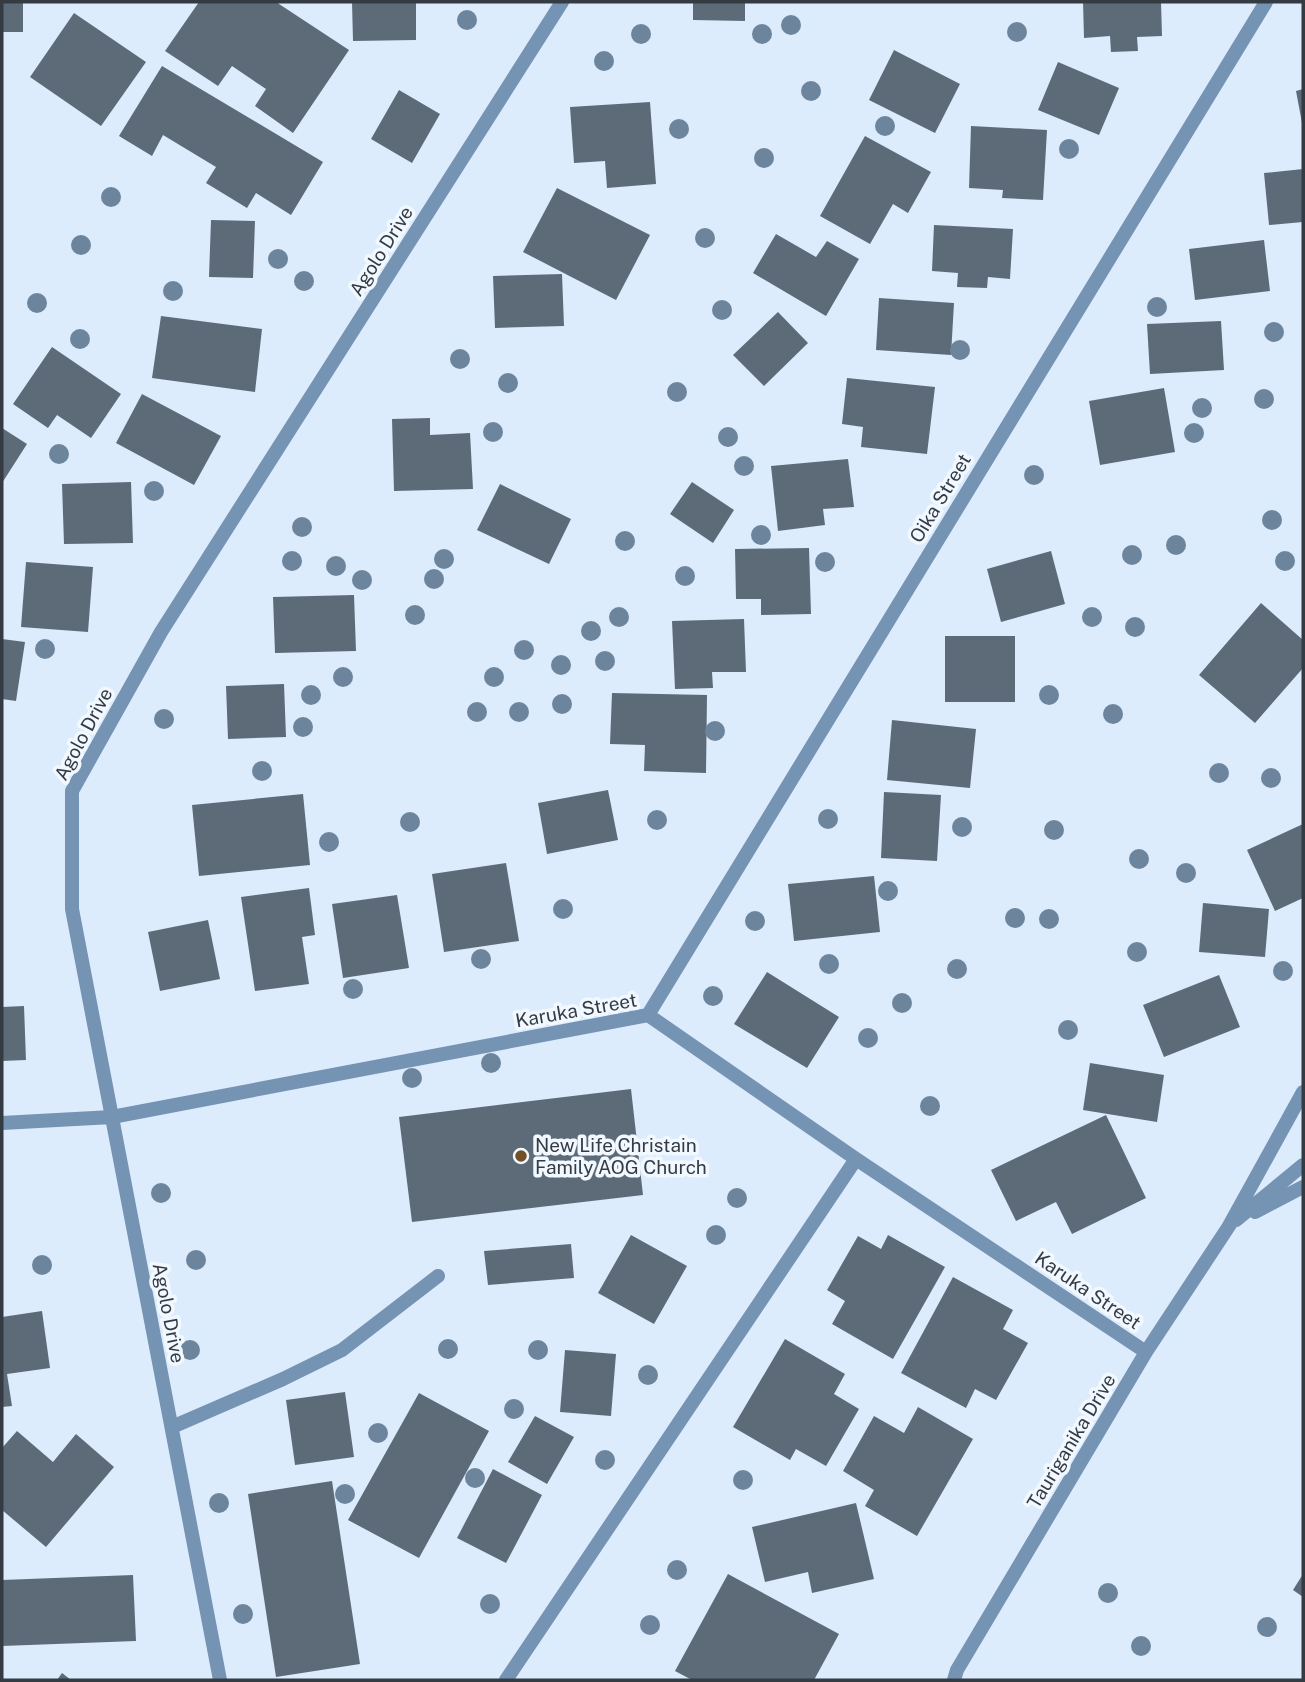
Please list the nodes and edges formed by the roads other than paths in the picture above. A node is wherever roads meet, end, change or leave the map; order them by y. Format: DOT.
graph roads {
  1 [pos="562,2"];
  2 [pos="1266,2"];
  3 [pos="648,1015"];
  4 [pos="1303,1092"];
  5 [pos="112,1117"];
  6 [pos="2,1123"];
  7 [pos="856,1159"];
  8 [pos="1303,1165"];
  9 [pos="1303,1187"];
  10 [pos="1229,1226"];
  11 [pos="438,1276"];
  12 [pos="1146,1352"];
  13 [pos="172,1427"];
  14 [pos="220,1680"];
  15 [pos="506,1680"];
  16 [pos="954,1680"];
  1 -- 5 [label="street, Agolo Drive"];
  2 -- 3 [label="street, Oika Street"];
  3 -- 5 [label="street, Karuka Street"];
  3 -- 7 [label="street, Karuka Street"];
  4 -- 10 [label="street, Tauriganika Drive"];
  5 -- 6 [label="street, Karuka Street"];
  5 -- 13 [label="street, Agolo Drive"];
  7 -- 12 [label="street, Karuka Street"];
  7 -- 15 [label="street"];
  8 -- 10 [label="street, Tauriganika Drive"];
  9 -- 10 [label="street"];
  10 -- 12 [label="street, Tauriganika Drive"];
  11 -- 13 [label="street"];
  12 -- 16 [label="street, Tauriganika Drive"];
  13 -- 14 [label="street, Agolo Drive"];
}
